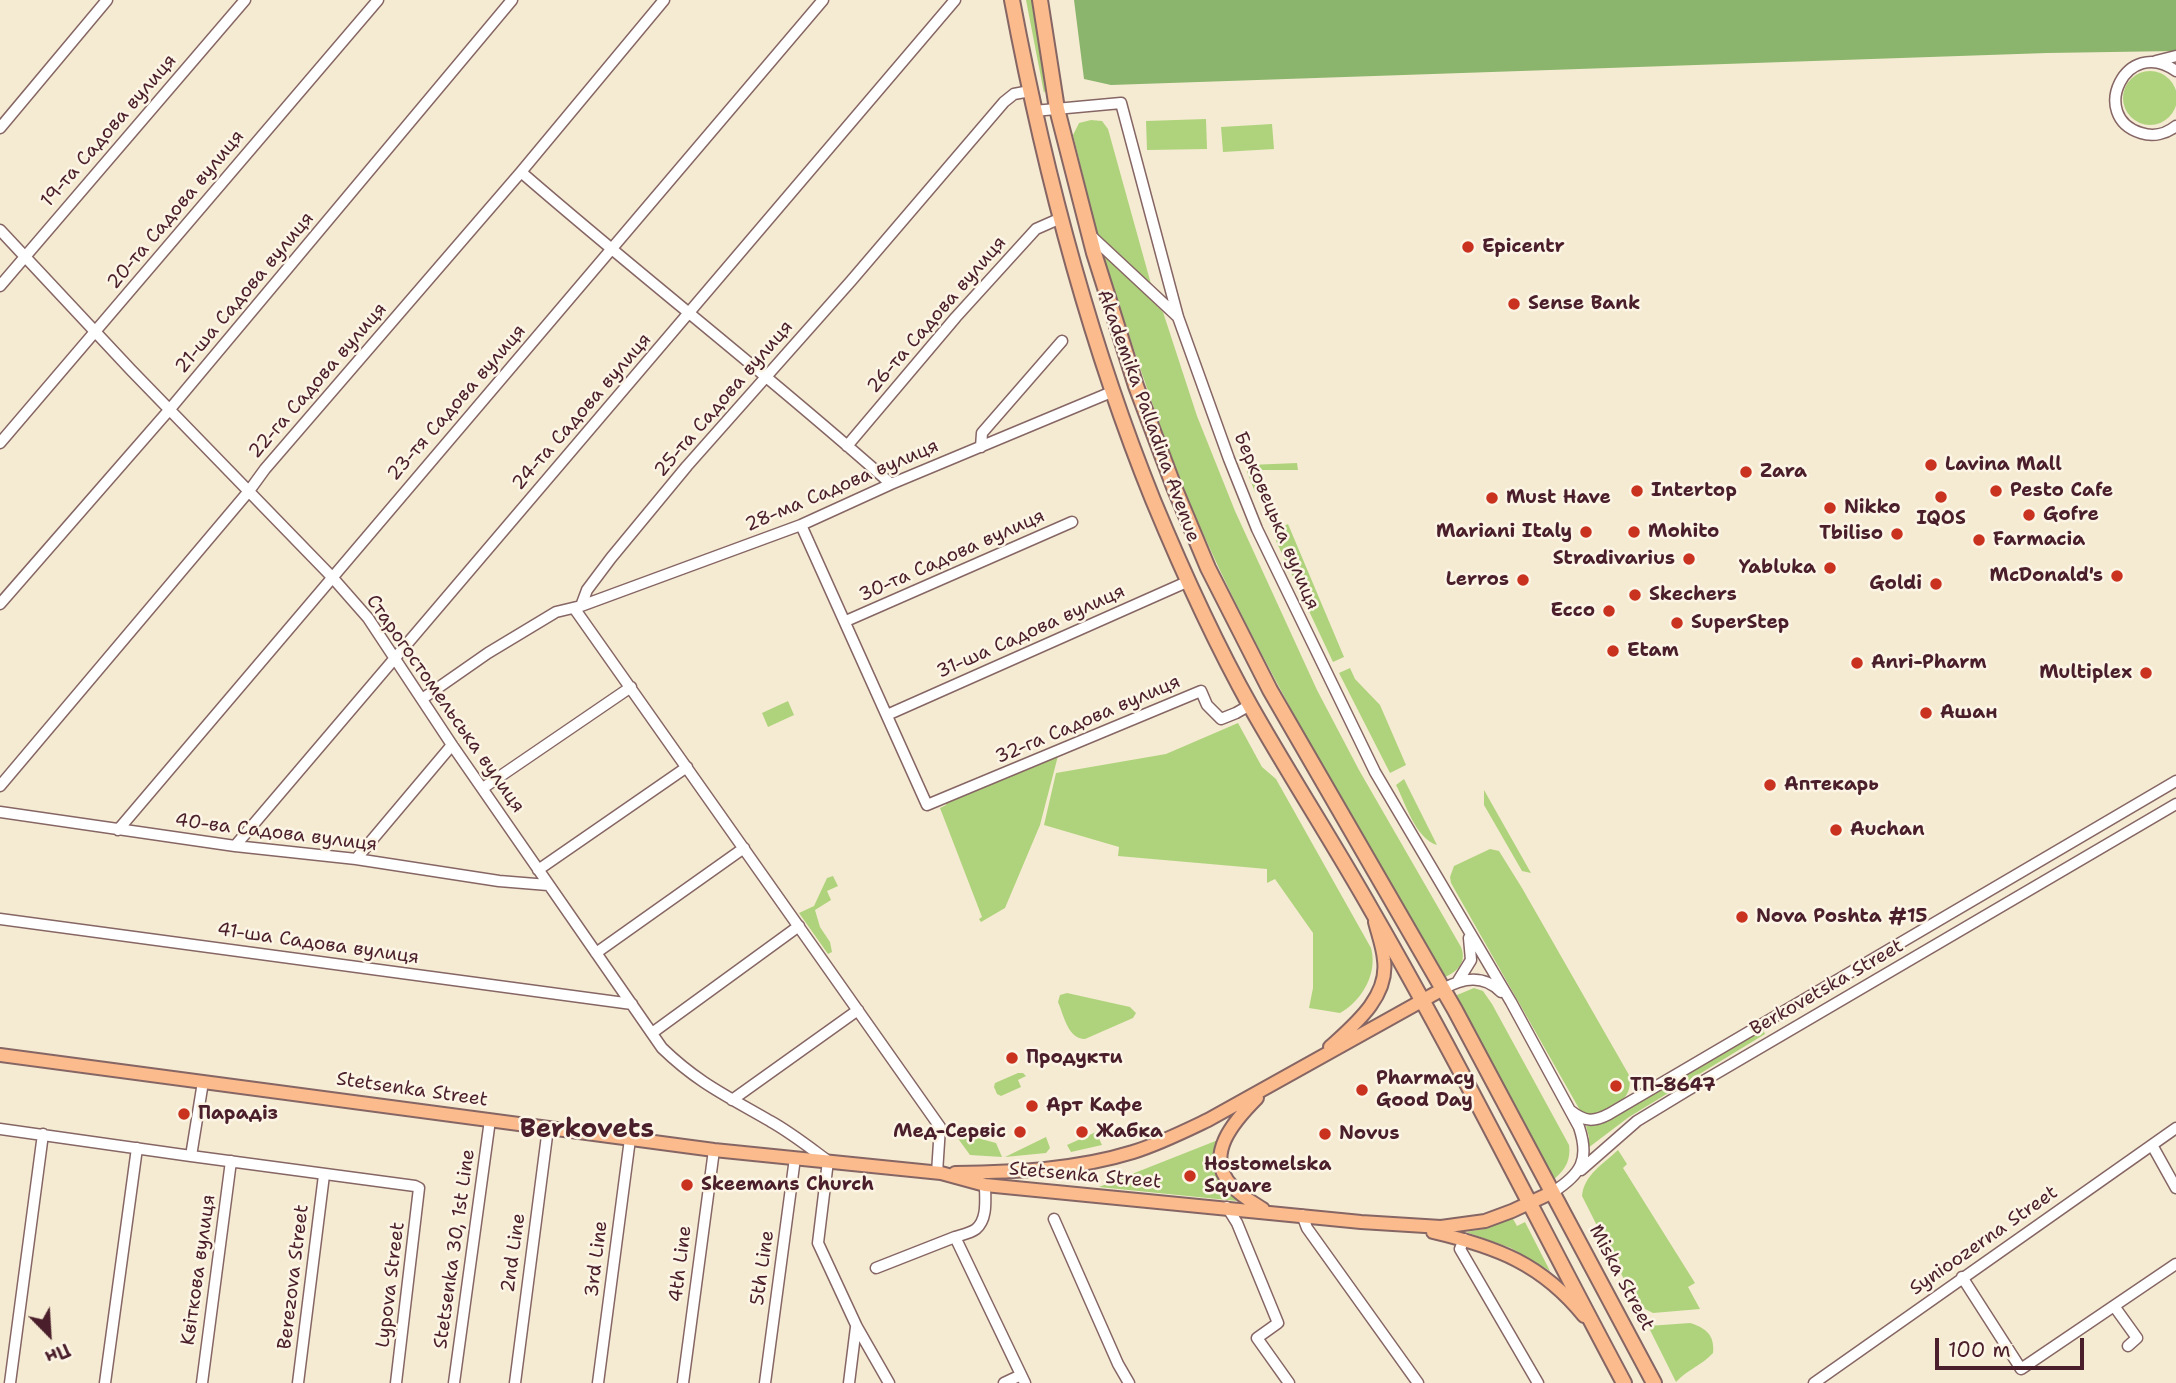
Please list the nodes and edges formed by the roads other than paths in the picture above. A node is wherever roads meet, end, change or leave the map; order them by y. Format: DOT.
graph roads {
  1 [pos="107,0"];
  2 [pos="245,0"];
  3 [pos="377,0"];
  4 [pos="512,0"];
  5 [pos="664,0"];
  6 [pos="823,0"];
  7 [pos="955,0"];
  8 [pos="1012,0"];
  9 [pos="1040,0"];
  10 [pos="2176,56"];
  11 [pos="2153,62"];
  12 [pos="2176,71"];
  13 [pos="1030,92"];
  14 [pos="1057,109"];
  15 [pos="1034,111"];
  16 [pos="2176,125"];
  17 [pos="0,128"];
  18 [pos="2162,134"];
  19 [pos="2176,136"];
  20 [pos="521,172"];
  21 [pos="1060,218"];
  22 [pos="0,230"];
  23 [pos="1088,233"];
  24 [pos="611,251"];
  25 [pos="25,256"];
  26 [pos="0,286"];
  27 [pos="691,313"];
  28 [pos="1178,317"];
  29 [pos="96,331"];
  30 [pos="1062,341"];
  31 [pos="767,378"];
  32 [pos="1114,391"];
  33 [pos="170,409"];
  34 [pos="0,443"];
  35 [pos="847,446"];
  36 [pos="981,447"];
  37 [pos="891,484"];
  38 [pos="249,491"];
  39 [pos="1072,522"];
  40 [pos="801,525"];
  41 [pos="332,577"];
  42 [pos="1189,581"];
  43 [pos="0,604"];
  44 [pos="577,607"];
  45 [pos="846,621"];
  46 [pos="395,657"];
  47 [pos="631,687"];
  48 [pos="422,699"];
  49 [pos="1250,705"];
  50 [pos="887,715"];
  51 [pos="452,745"];
  52 [pos="687,767"];
  53 [pos="2176,781"];
  54 [pos="0,786"];
  55 [pos="483,788"];
  56 [pos="2176,804"];
  57 [pos="0,812"];
  58 [pos="118,830"];
  59 [pos="234,846"];
  60 [pos="744,848"];
  61 [pos="356,859"];
  62 [pos="538,870"];
  63 [pos="548,885"];
  64 [pos="1372,911"];
  65 [pos="0,919"];
  66 [pos="1466,924"];
  67 [pos="799,926"];
  68 [pos="596,953"];
  69 [pos="1458,981"];
  70 [pos="1443,989"];
  71 [pos="1421,1001"];
  72 [pos="1511,1002"];
  73 [pos="632,1004"];
  74 [pos="858,1010"];
  75 [pos="652,1033"];
  76 [pos="0,1055"];
  77 [pos="1310,1064"];
  78 [pos="203,1082"];
  79 [pos="1267,1088"];
  80 [pos="732,1100"];
  81 [pos="1569,1109"];
  82 [pos="490,1120"];
  83 [pos="548,1128"];
  84 [pos="2176,1128"];
  85 [pos="0,1129"];
  86 [pos="43,1134"];
  87 [pos="630,1139"];
  88 [pos="2152,1145"];
  89 [pos="137,1147"];
  90 [pos="714,1150"];
  91 [pos="191,1156"];
  92 [pos="795,1158"];
  93 [pos="232,1161"];
  94 [pos="828,1161"];
  95 [pos="1578,1172"];
  96 [pos="941,1173"];
  97 [pos="324,1175"];
  98 [pos="985,1185"];
  99 [pos="2176,1188"];
  100 [pos="1553,1192"];
  101 [pos="1529,1204"];
  102 [pos="1227,1207"];
  103 [pos="1266,1211"];
  104 [pos="1302,1215"];
  105 [pos="1054,1219"];
  106 [pos="1417,1225"];
  107 [pos="955,1237"];
  108 [pos="1464,1239"];
  109 [pos="2176,1264"];
  110 [pos="876,1268"];
  111 [pos="1962,1277"];
  112 [pos="2115,1306"];
  113 [pos="856,1326"];
  114 [pos="1598,1335"];
  115 [pos="2127,1346"];
  116 [pos="1023,1379"];
  117 [pos="10,1383"];
  118 [pos="105,1383"];
  119 [pos="202,1383"];
  120 [pos="298,1383"];
  121 [pos="396,1383"];
  122 [pos="454,1383"];
  123 [pos="515,1383"];
  124 [pos="598,1383"];
  125 [pos="683,1383"];
  126 [pos="765,1383"];
  127 [pos="849,1383"];
  128 [pos="889,1383"];
  129 [pos="1004,1383"];
  130 [pos="1129,1383"];
  131 [pos="1289,1383"];
  132 [pos="1418,1383"];
  133 [pos="1538,1383"];
  134 [pos="1625,1383"];
  135 [pos="1654,1383"];
  136 [pos="1814,1383"];
  1 -- 17 [label="street"];
  2 -- 25 [label="street, 19-та Садова вулиця"];
  3 -- 29 [label="street, 20-та Садова вулиця"];
  4 -- 33 [label="street, 21-ша Садова вулиця"];
  5 -- 20 [label="street, 22-га Садова вулиця"];
  6 -- 24 [label="street, 23-тя Садова вулиця"];
  7 -- 27 [label="street, 24-та Садова вулиця"];
  8 -- 13 [label="highway, Akademika Palladina Avenue"];
  9 -- 14 [label="highway, Akademika Palladina Avenue"];
  10 -- 11 [label="street"];
  11 -- 12 [label="street"];
  11 -- 18 [label="street"];
  13 -- 15 [label="highway, Akademika Palladina Avenue"];
  13 -- 31 [label="street, 25-та Садова вулиця"];
  14 -- 15 [label="street"];
  14 -- 23 [label="highway, Akademika Palladina Avenue"];
  14 -- 28 [label="street"];
  15 -- 21 [label="highway, Akademika Palladina Avenue"];
  16 -- 18 [label="street"];
  18 -- 19 [label="street"];
  20 -- 24 [label="street"];
  20 -- 38 [label="street, 22-га Садова вулиця"];
  21 -- 32 [label="highway, Akademika Palladina Avenue"];
  21 -- 35 [label="street, 26-та Садова вулиця"];
  22 -- 25 [label="street, Старогостомельська вулиця"];
  23 -- 28 [label="street"];
  23 -- 70 [label="highway, Akademika Palladina Avenue"];
  24 -- 27 [label="street"];
  24 -- 41 [label="street, 23-тя Садова вулиця"];
  25 -- 26 [label="street, 19-та Садова вулиця"];
  25 -- 29 [label="street, Старогостомельська вулиця"];
  27 -- 31 [label="street"];
  27 -- 46 [label="street, 24-та Садова вулиця"];
  28 -- 66 [label="street, Берковецька вулиця"];
  29 -- 33 [label="street, Старогостомельська вулиця"];
  29 -- 34 [label="street, 20-та Садова вулиця"];
  30 -- 36 [label="street"];
  31 -- 35 [label="street"];
  31 -- 44 [label="street, 25-та Садова вулиця"];
  32 -- 36 [label="street, 28-ма Садова вулиця"];
  32 -- 42 [label="highway, Akademika Palladina Avenue"];
  33 -- 38 [label="street, Старогостомельська вулиця"];
  33 -- 43 [label="street, 21-ша Садова вулиця"];
  35 -- 37 [label="street"];
  36 -- 37 [label="street, 28-ма Садова вулиця"];
  37 -- 40 [label="street, 28-ма Садова вулиця"];
  38 -- 41 [label="street, Старогостомельська вулиця"];
  38 -- 54 [label="street, 22-га Садова вулиця"];
  39 -- 45 [label="street, 30-та Садова вулиця"];
  40 -- 44 [label="street, 28-ма Садова вулиця"];
  40 -- 45 [label="street"];
  41 -- 46 [label="street, Старогостомельська вулиця"];
  41 -- 58 [label="street, 23-тя Садова вулиця"];
  42 -- 49 [label="highway, Akademika Palladina Avenue"];
  42 -- 50 [label="street, 31-ша Садова вулиця"];
  44 -- 47 [label="street"];
  44 -- 48 [label="street"];
  45 -- 50 [label="street"];
  46 -- 48 [label="street, Старогостомельська вулиця"];
  46 -- 59 [label="street, 24-та Садова вулиця"];
  47 -- 52 [label="street"];
  47 -- 55 [label="street"];
  48 -- 51 [label="street, Старогостомельська вулиця"];
  49 -- 50 [label="street, 32-га Садова вулиця"];
  49 -- 64 [label="highway, Akademika Palladina Avenue"];
  51 -- 55 [label="street, Старогостомельська вулиця"];
  51 -- 61 [label="street"];
  52 -- 60 [label="street"];
  52 -- 62 [label="street"];
  53 -- 81 [label="street, Berkovetska Street"];
  55 -- 62 [label="street, Старогостомельська вулиця"];
  56 -- 95 [label="street, Berkovetska Street"];
  57 -- 58 [label="street, 40-ва Садова вулиця"];
  58 -- 59 [label="street, 40-ва Садова вулиця"];
  59 -- 61 [label="street, 40-ва Садова вулиця"];
  60 -- 67 [label="street"];
  60 -- 68 [label="street"];
  61 -- 63 [label="street, 40-ва Садова вулиця"];
  62 -- 63 [label="street, Старогостомельська вулиця"];
  63 -- 68 [label="street, Старогостомельська вулиця"];
  64 -- 71 [label="highway, Akademika Palladina Avenue"];
  64 -- 77 [label="main road"];
  65 -- 73 [label="street, 41-ша Садова вулиця"];
  66 -- 69 [label="street"];
  66 -- 72 [label="street"];
  67 -- 74 [label="street"];
  67 -- 75 [label="street"];
  68 -- 73 [label="street, Старогостомельська вулиця"];
  69 -- 70 [label="street"];
  69 -- 72 [label="street"];
  70 -- 71 [label="main road"];
  70 -- 100 [label="highway"];
  71 -- 77 [label="main road"];
  71 -- 101 [label="highway"];
  72 -- 81 [label="street"];
  73 -- 75 [label="street, Старогостомельська вулиця"];
  74 -- 80 [label="street"];
  74 -- 96 [label="street"];
  75 -- 80 [label="street, Старогостомельська вулиця"];
  76 -- 78 [label="main road, Stetsenka Street"];
  77 -- 79 [label="main road"];
  78 -- 82 [label="main road, Stetsenka Street"];
  78 -- 91 [label="street"];
  79 -- 96 [label="main road, Stetsenka Street"];
  79 -- 103 [label="main road"];
  80 -- 94 [label="street, Старогостомельська вулиця"];
  81 -- 95 [label="street"];
  82 -- 83 [label="main road, Stetsenka Street"];
  82 -- 122 [label="street, Stetsenka 30, 1st Line"];
  83 -- 87 [label="main road, Stetsenka Street"];
  83 -- 123 [label="street, 2nd Line"];
  84 -- 88 [label="street, Synioozerna Street"];
  85 -- 86 [label="street"];
  86 -- 89 [label="street"];
  86 -- 117 [label="street"];
  87 -- 90 [label="main road, Stetsenka Street"];
  87 -- 124 [label="street, 3rd Line"];
  88 -- 99 [label="street"];
  88 -- 111 [label="street, Synioozerna Street"];
  89 -- 91 [label="street"];
  89 -- 118 [label="street"];
  90 -- 92 [label="main road, Stetsenka Street"];
  90 -- 125 [label="street, 4th Line"];
  91 -- 93 [label="street"];
  92 -- 94 [label="main road, Stetsenka Street"];
  92 -- 126 [label="street, 5th Line"];
  93 -- 97 [label="street"];
  93 -- 119 [label="street, Квіткова вулиця"];
  94 -- 96 [label="main road, Stetsenka Street"];
  94 -- 113 [label="street"];
  95 -- 100 [label="street, Berkovetska Street"];
  96 -- 98 [label="main road, Stetsenka Street"];
  97 -- 120 [label="street, Berezova Street"];
  97 -- 121 [label="street, Lypova Street"];
  98 -- 102 [label="main road, Stetsenka Street"];
  98 -- 107 [label="street"];
  100 -- 101 [label="main road"];
  100 -- 135 [label="highway, Miska Street"];
  101 -- 106 [label="main road"];
  101 -- 114 [label="highway"];
  102 -- 103 [label="main road, Stetsenka Street"];
  102 -- 131 [label="street"];
  103 -- 104 [label="main road"];
  104 -- 106 [label="main road"];
  104 -- 132 [label="street"];
  105 -- 130 [label="street"];
  106 -- 108 [label="main road"];
  107 -- 110 [label="street"];
  107 -- 116 [label="street"];
  108 -- 114 [label="main road"];
  108 -- 133 [label="street"];
  109 -- 112 [label="street"];
  111 -- 112 [label="street"];
  111 -- 136 [label="street, Synioozerna Street"];
  112 -- 115 [label="street"];
  113 -- 127 [label="street"];
  113 -- 128 [label="street"];
  114 -- 134 [label="highway"];
  116 -- 129 [label="street"];
}
